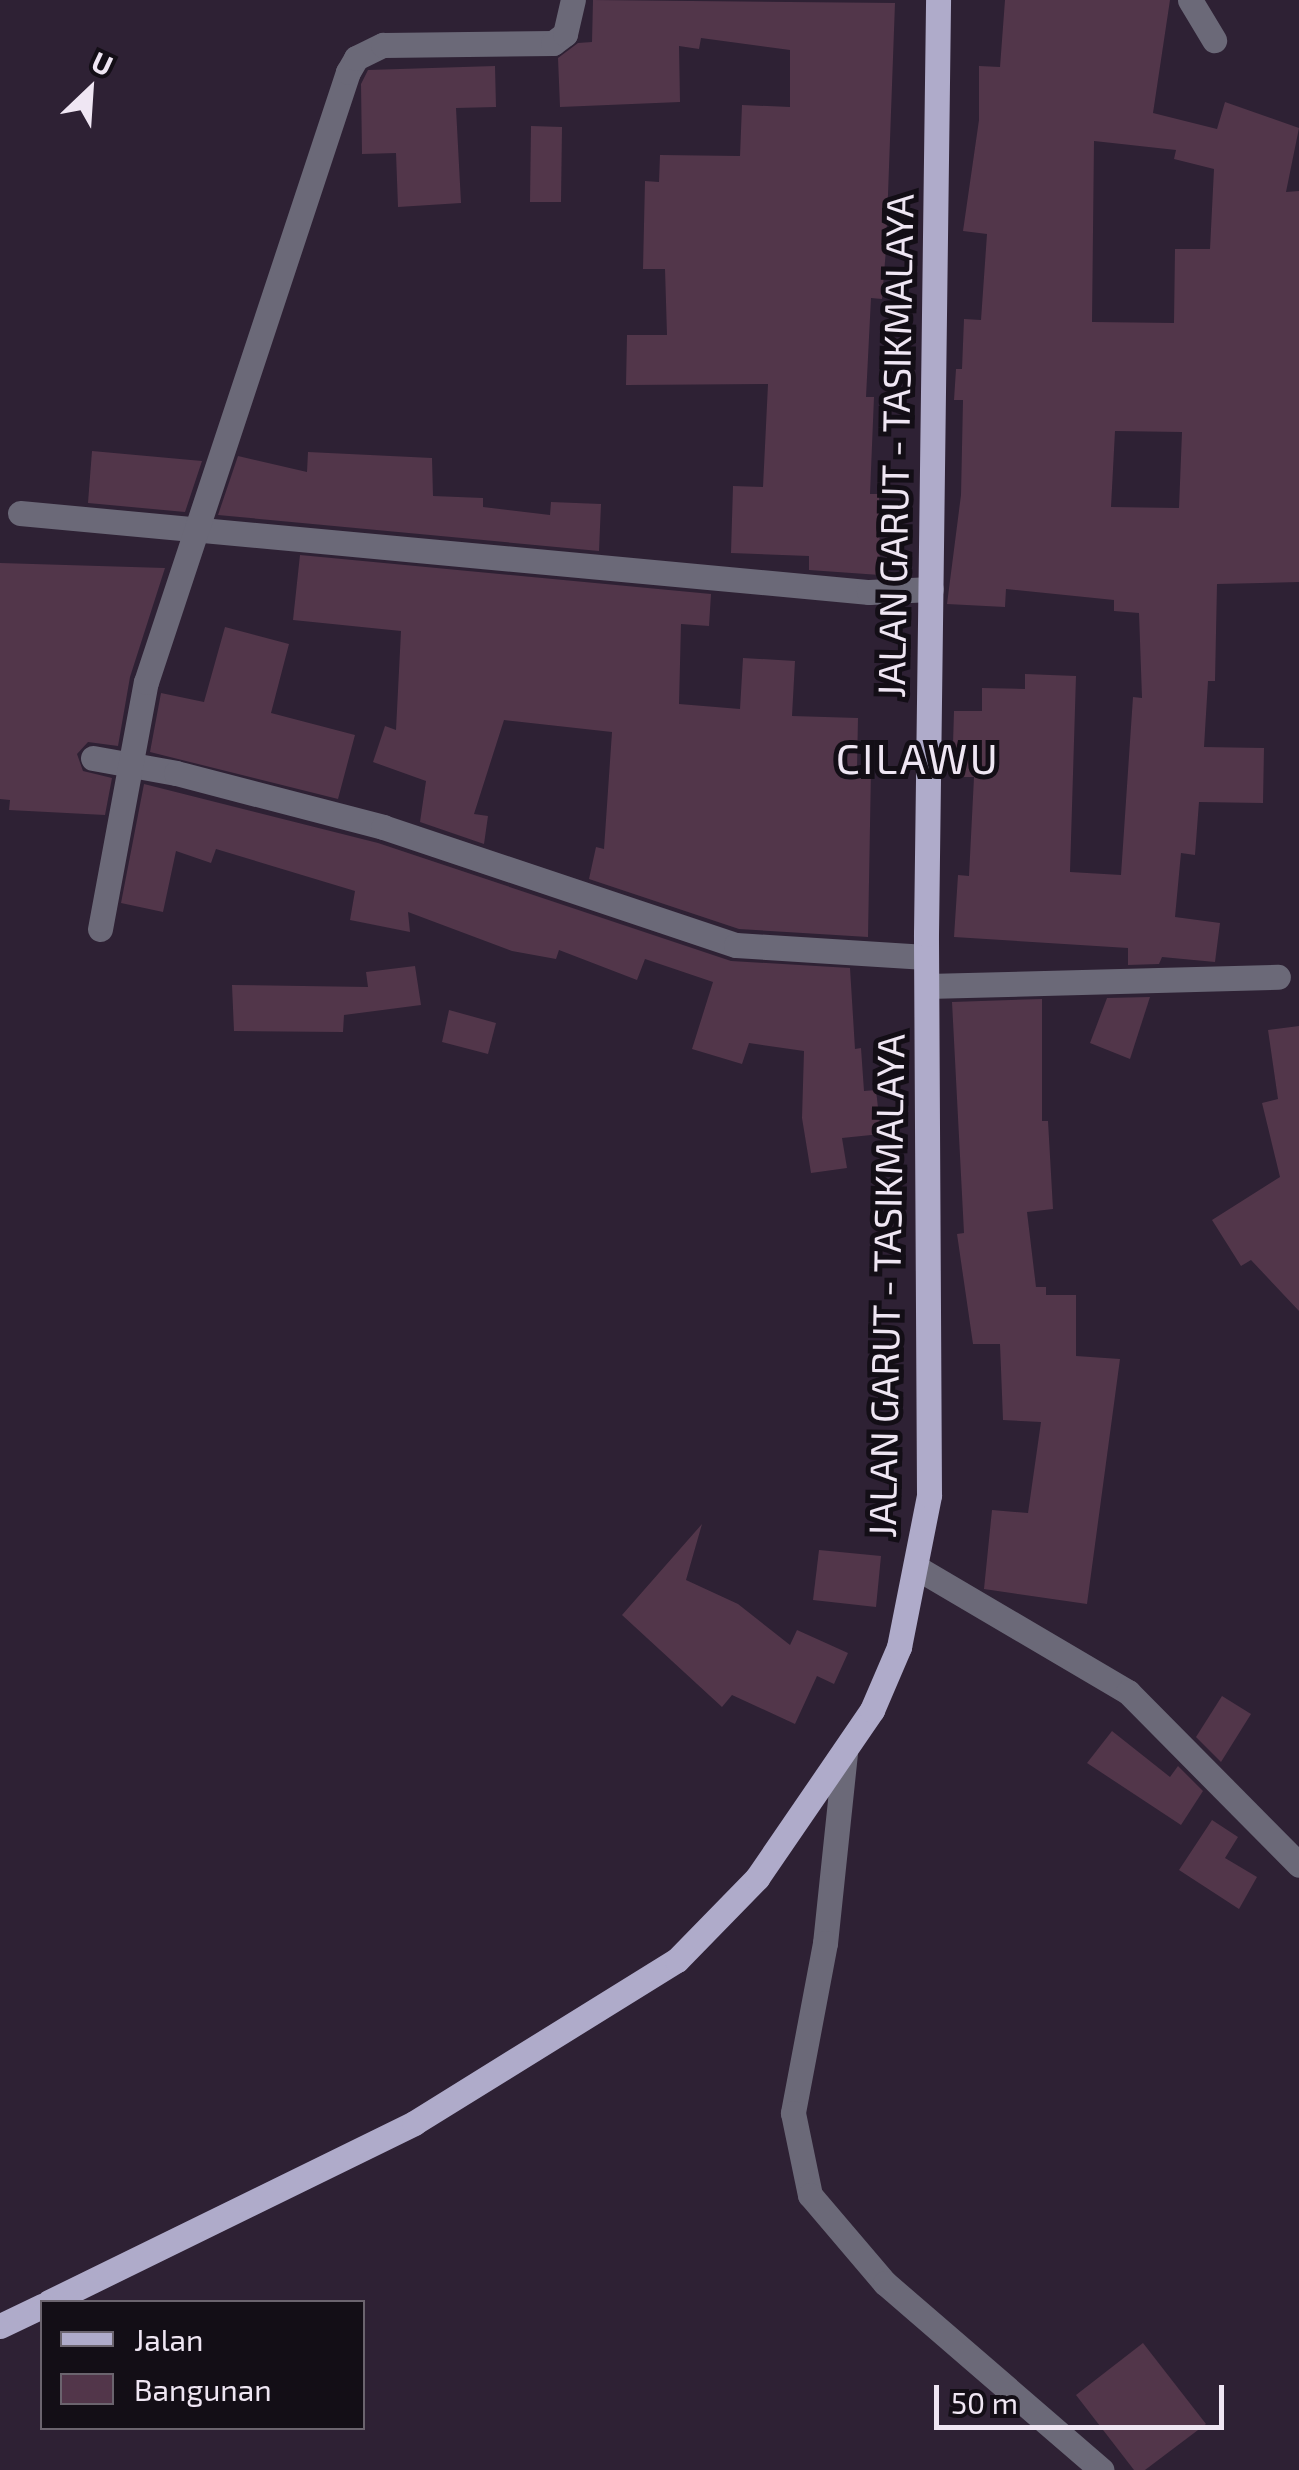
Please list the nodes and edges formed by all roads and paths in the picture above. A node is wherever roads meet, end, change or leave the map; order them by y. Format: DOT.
graph roads {
  1 [pos="573,0"];
  2 [pos="938,0"];
  3 [pos="1190,0"];
  4 [pos="1214,40"];
  5 [pos="20,513"];
  6 [pos="198,530"];
  7 [pos="930,589"];
  8 [pos="94,758"];
  9 [pos="130,765"];
  10 [pos="100,928"];
  11 [pos="926,957"];
  12 [pos="1278,978"];
  13 [pos="927,986"];
  14 [pos="919,1569"];
  15 [pos="846,1753"];
  16 [pos="1299,1865"];
  17 [pos="54,2300"];
  18 [pos="40,2307"];
  19 [pos="0,2326"];
  20 [pos="1102,2470"];
  1 -- 6 [label="street"];
  2 -- 7 [label="main road, JALAN GARUT - TASIKMALAYA"];
  3 -- 4 [label="street"];
  5 -- 6 [label="street"];
  6 -- 7 [label="street"];
  6 -- 9 [label="street"];
  7 -- 11 [label="main road, JALAN GARUT - TASIKMALAYA"];
  8 -- 9 [label="street"];
  9 -- 10 [label="street"];
  9 -- 11 [label="street"];
  11 -- 13 [label="main road, JALAN GARUT - TASIKMALAYA"];
  12 -- 13 [label="street"];
  13 -- 14 [label="main road, JALAN GARUT - TASIKMALAYA"];
  14 -- 15 [label="main road, JALAN GARUT - TASIKMALAYA"];
  14 -- 16 [label="street"];
  15 -- 17 [label="main road, JALAN GARUT - TASIKMALAYA"];
  15 -- 20 [label="street"];
  18 -- 19 [label="main road, JALAN GARUT - TASIKMALAYA"];
}
